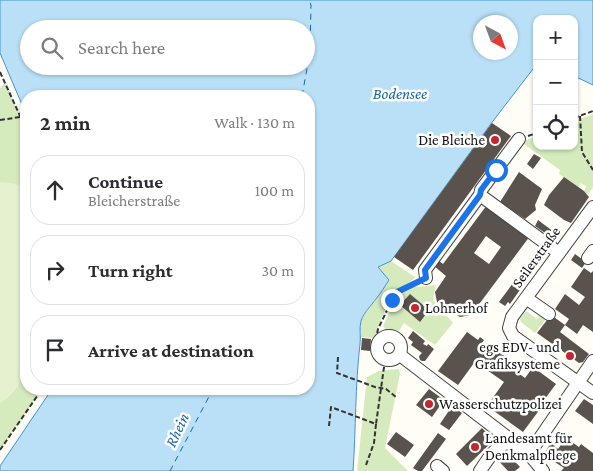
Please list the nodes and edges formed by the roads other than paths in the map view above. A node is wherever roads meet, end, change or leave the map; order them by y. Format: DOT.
graph roads {
  1 [pos="519,139"];
  2 [pos="480,195"];
  3 [pos="593,207"];
  4 [pos="559,253"];
  5 [pos="426,278"];
  6 [pos="526,298"];
  7 [pos="548,314"];
  8 [pos="400,355"];
  9 [pos="593,362"];
  10 [pos="578,382"];
  11 [pos="593,393"];
  12 [pos="511,440"];
  13 [pos="529,454"];
  14 [pos="480,471"];
  15 [pos="543,471"];
  1 -- 2 [label="street"];
  2 -- 4 [label="street"];
  2 -- 5 [label="street"];
  3 -- 4 [label="street, Seilerstraße"];
  4 -- 6 [label="street, Seilerstraße"];
  6 -- 7 [label="street"];
  6 -- 10 [label="street, Seilerstraße"];
  8 -- 8 [label="street"];
  8 -- 12 [label="street"];
  9 -- 10 [label="street"];
  10 -- 11 [label="street"];
  10 -- 13 [label="street"];
  12 -- 13 [label="street"];
  12 -- 14 [label="street"];
  13 -- 15 [label="street"];
}
